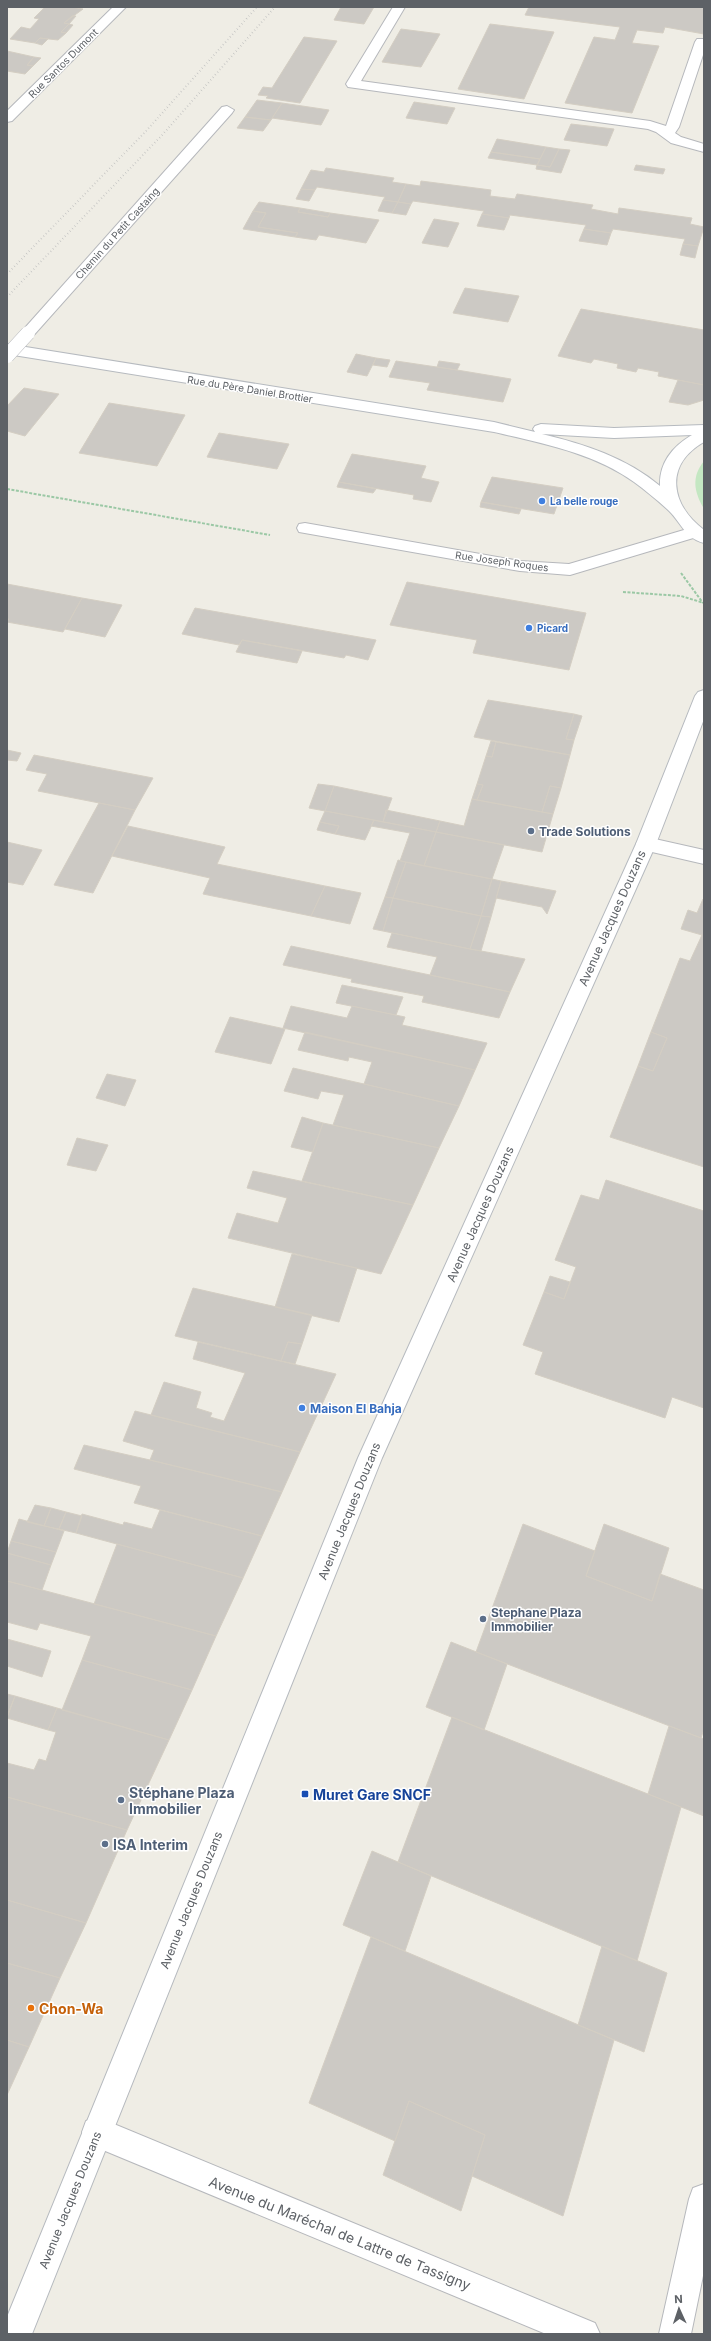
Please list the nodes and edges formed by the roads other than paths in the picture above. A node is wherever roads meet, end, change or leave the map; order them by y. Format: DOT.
graph roads {
  1 [pos="120,7"];
  2 [pos="400,7"];
  3 [pos="701,42"];
  4 [pos="227,110"];
  5 [pos="7,118"];
  6 [pos="668,133"];
  7 [pos="704,148"];
  8 [pos="7,349"];
  9 [pos="7,356"];
  10 [pos="494,427"];
  11 [pos="704,430"];
  12 [pos="704,435"];
  13 [pos="672,505"];
  14 [pos="305,528"];
  15 [pos="699,535"];
  16 [pos="704,696"];
  17 [pos="646,844"];
  18 [pos="704,857"];
  19 [pos="98,2132"];
  20 [pos="704,2199"];
  21 [pos="16,2334"];
  22 [pos="584,2334"];
  23 [pos="676,2334"];
  1 -- 5 [label="main road, Rue Santos Dumont"];
  2 -- 6 [label="main road"];
  3 -- 6 [label="main road"];
  4 -- 9 [label="main road, Chemin du Petit Castaing, bridge"];
  6 -- 7 [label="main road"];
  8 -- 10 [label="main road, Rue du Père Daniel Brottier"];
  10 -- 11 [label="main road, Rue du Père Daniel Brottier"];
  10 -- 13 [label="main road, Rue du Père Daniel Brottier"];
  12 -- 13 [label="main road"];
  13 -- 15 [label="main road"];
  14 -- 15 [label="main road, Rue Joseph Roques"];
  16 -- 17 [label="main road, Avenue Jacques Douzans"];
  17 -- 18 [label="main road"];
  17 -- 19 [label="main road, Avenue Jacques Douzans"];
  19 -- 21 [label="main road, Avenue Jacques Douzans"];
  19 -- 22 [label="main road, Avenue du Maréchal de Lattre de Tassigny"];
  20 -- 23 [label="main road"];
}
